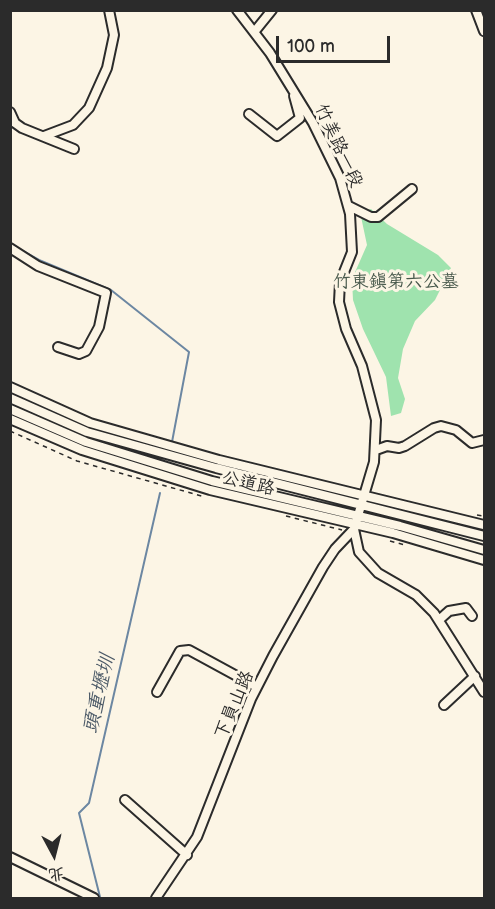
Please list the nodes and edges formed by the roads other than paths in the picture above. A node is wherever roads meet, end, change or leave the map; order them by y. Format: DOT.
graph roads {
  1 [pos="110,10"];
  2 [pos="237,10"];
  3 [pos="272,10"];
  4 [pos="476,10"];
  5 [pos="255,31"];
  6 [pos="484,31"];
  7 [pos="291,86"];
  8 [pos="10,112"];
  9 [pos="249,114"];
  10 [pos="44,136"];
  11 [pos="74,150"];
  12 [pos="412,189"];
  13 [pos="349,206"];
  14 [pos="10,248"];
  15 [pos="58,347"];
  16 [pos="10,387"];
  17 [pos="10,398"];
  18 [pos="10,410"];
  19 [pos="10,418"];
  20 [pos="484,444"];
  21 [pos="376,450"];
  22 [pos="363,494"];
  23 [pos="361,504"];
  24 [pos="356,523"];
  25 [pos="484,525"];
  26 [pos="484,536"];
  27 [pos="484,550"];
  28 [pos="484,560"];
  29 [pos="472,616"];
  30 [pos="439,620"];
  31 [pos="475,676"];
  32 [pos="257,687"];
  33 [pos="157,692"];
  34 [pos="484,692"];
  35 [pos="444,705"];
  36 [pos="125,800"];
  37 [pos="187,855"];
  38 [pos="10,857"];
  39 [pos="94,898"];
  40 [pos="156,898"];
  1 -- 10 [label="street"];
  2 -- 5 [label="street, 竹美路一段"];
  3 -- 5 [label="street"];
  4 -- 6 [label="street"];
  5 -- 7 [label="street, 竹美路一段"];
  7 -- 9 [label="street"];
  7 -- 13 [label="street, 竹美路一段"];
  8 -- 10 [label="street"];
  10 -- 11 [label="street"];
  12 -- 13 [label="street"];
  13 -- 21 [label="street, 竹美路一段"];
  14 -- 15 [label="street"];
  16 -- 22 [label="street, 公道路"];
  17 -- 23 [label="street, 公道路"];
  18 -- 24 [label="street, 公道路"];
  19 -- 24 [label="street, 公道路"];
  20 -- 21 [label="street"];
  21 -- 22 [label="street, 竹美路一段"];
  22 -- 23 [label="street, 竹美路一段"];
  22 -- 25 [label="street, 公道路"];
  23 -- 24 [label="street, 竹美路一段"];
  23 -- 26 [label="street, 公道路"];
  24 -- 27 [label="street, 公道路"];
  24 -- 28 [label="street, 公道路"];
  24 -- 30 [label="street"];
  24 -- 32 [label="street, 下員山路"];
  29 -- 30 [label="street"];
  30 -- 31 [label="street"];
  31 -- 34 [label="street"];
  31 -- 35 [label="street"];
  32 -- 33 [label="street"];
  32 -- 37 [label="street, 下員山路"];
  36 -- 37 [label="street"];
  37 -- 40 [label="street, 下員山路"];
  38 -- 39 [label="street"];
}
